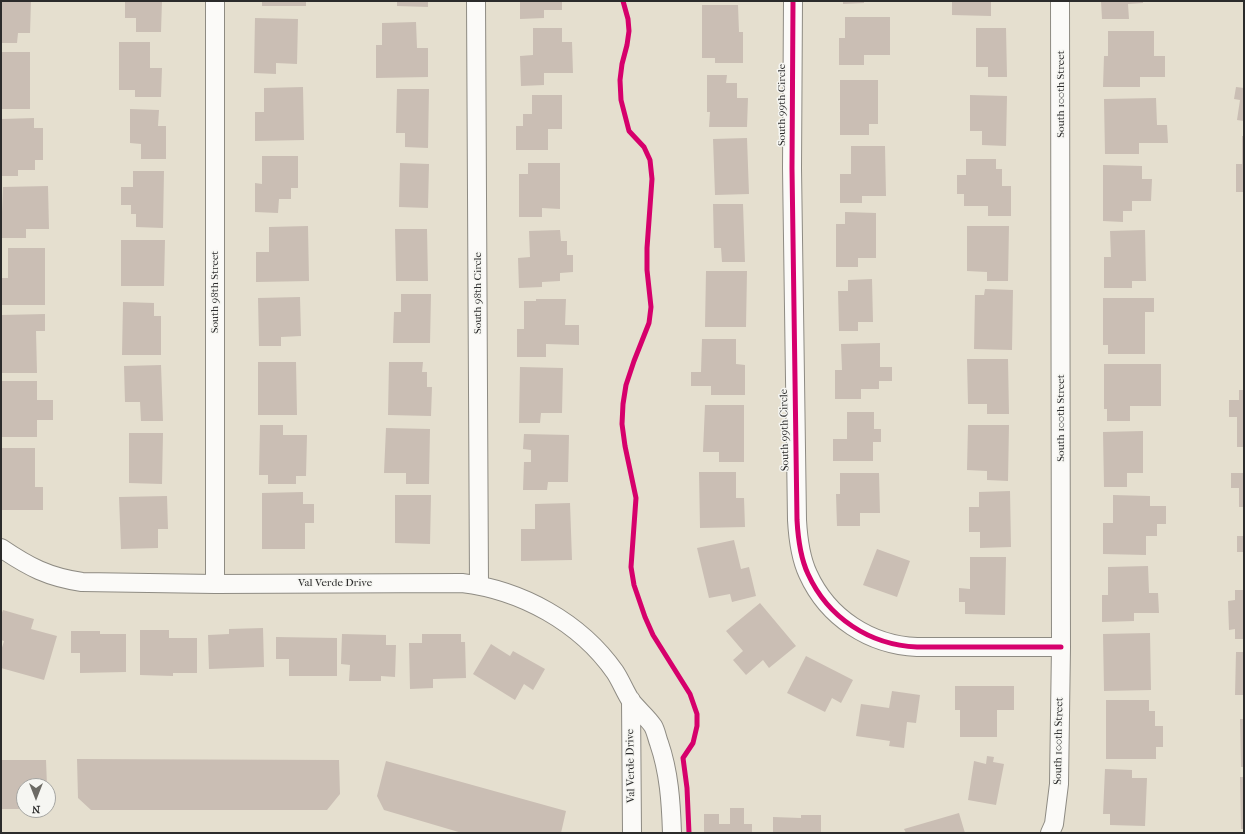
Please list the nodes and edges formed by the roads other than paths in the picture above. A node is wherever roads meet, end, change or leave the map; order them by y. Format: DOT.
graph roads {
  1 [pos="215,1"];
  2 [pos="476,1"];
  3 [pos="793,1"];
  4 [pos="1060,1"];
  5 [pos="1,548"];
  6 [pos="215,584"];
  7 [pos="479,585"];
  8 [pos="1061,648"];
  9 [pos="630,700"];
  10 [pos="632,833"];
  11 [pos="672,833"];
  12 [pos="1050,833"];
  1 -- 6 [label="street, South 98th Street"];
  2 -- 7 [label="street, South 98th Circle"];
  3 -- 8 [label="street, South 99th Circle"];
  4 -- 8 [label="street, South 100th Street"];
  5 -- 6 [label="street, Val Verde Drive"];
  6 -- 7 [label="street, Val Verde Drive"];
  7 -- 9 [label="street, Val Verde Drive"];
  8 -- 12 [label="street, South 100th Street"];
  9 -- 10 [label="street, Val Verde Drive"];
  9 -- 11 [label="street, Val Verde Drive"];
}
